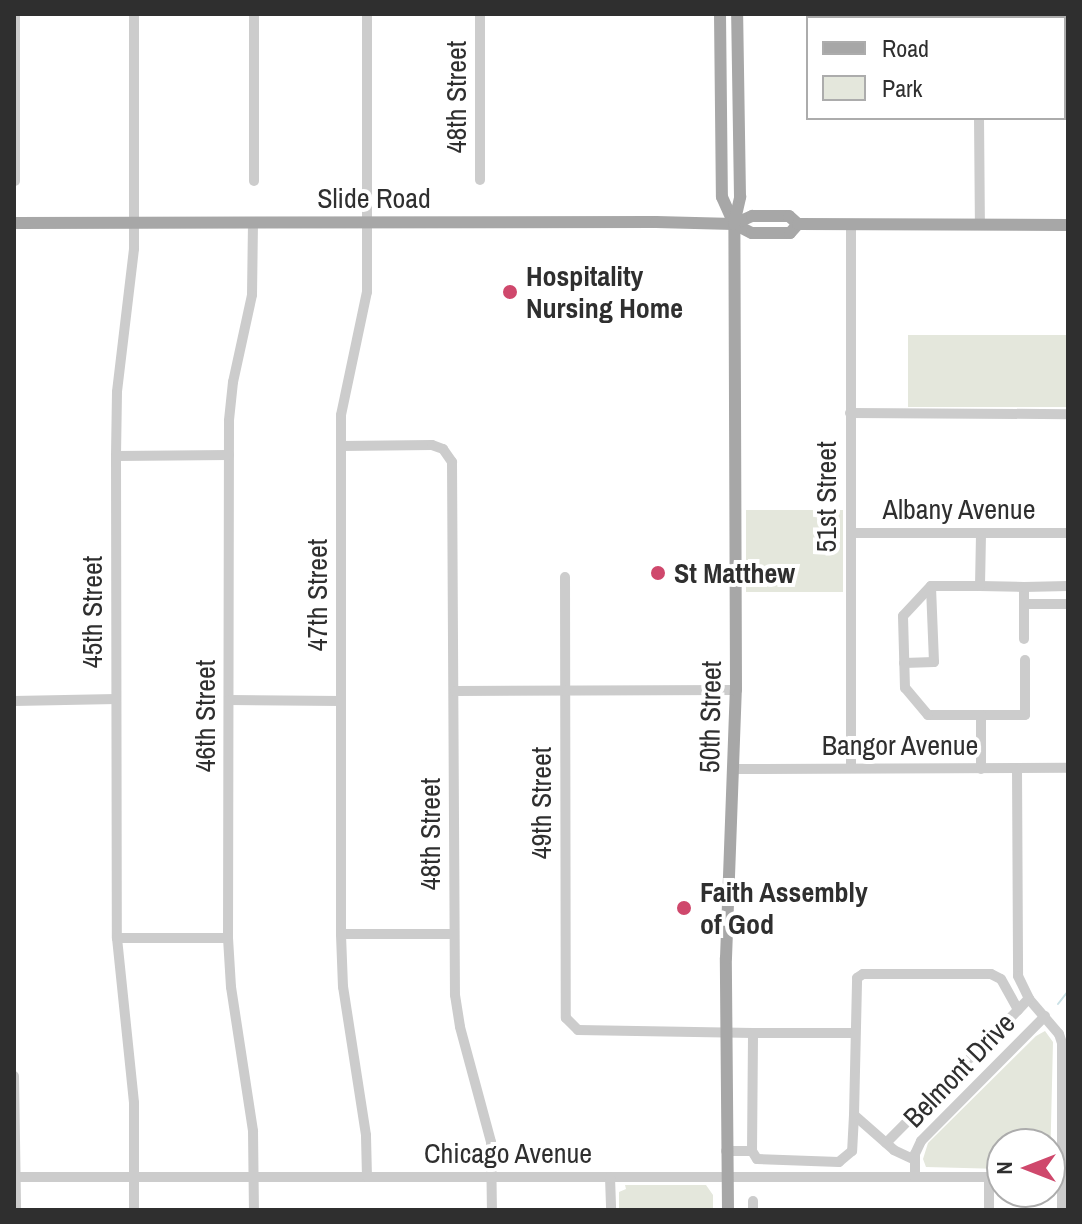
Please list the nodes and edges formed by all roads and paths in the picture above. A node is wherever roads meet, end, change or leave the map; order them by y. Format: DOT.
graph roads {
  1 [pos="15,14"];
  2 [pos="134,14"];
  3 [pos="254,14"];
  4 [pos="367,14"];
  5 [pos="480,14"];
  6 [pos="720,14"];
  7 [pos="737,14"];
  8 [pos="979,120"];
  9 [pos="480,180"];
  10 [pos="15,181"];
  11 [pos="254,181"];
  12 [pos="14,223"];
  13 [pos="134,223"];
  14 [pos="253,223"];
  15 [pos="367,223"];
  16 [pos="734,224"];
  17 [pos="851,225"];
  18 [pos="980,225"];
  19 [pos="1068,225"];
  20 [pos="850,413"];
  21 [pos="1068,414"];
  22 [pos="341,446"];
  23 [pos="229,455"];
  24 [pos="116,456"];
  25 [pos="851,533"];
  26 [pos="981,533"];
  27 [pos="1068,533"];
  28 [pos="565,577"];
  29 [pos="931,586"];
  30 [pos="980,586"];
  31 [pos="1068,586"];
  32 [pos="1024,587"];
  33 [pos="1024,604"];
  34 [pos="1068,604"];
  35 [pos="1024,639"];
  36 [pos="1025,660"];
  37 [pos="904,663"];
  38 [pos="736,690"];
  39 [pos="455,691"];
  40 [pos="565,691"];
  41 [pos="116,699"];
  42 [pos="229,700"];
  43 [pos="14,701"];
  44 [pos="341,701"];
  45 [pos="981,715"];
  46 [pos="851,768"];
  47 [pos="1068,768"];
  48 [pos="733,769"];
  49 [pos="981,769"];
  50 [pos="1017,769"];
  51 [pos="341,934"];
  52 [pos="454,934"];
  53 [pos="117,938"];
  54 [pos="228,938"];
  55 [pos="1029,998"];
  56 [pos="1018,1010"];
  57 [pos="1045,1016"];
  58 [pos="725,1031"];
  59 [pos="753,1033"];
  60 [pos="854,1033"];
  61 [pos="14,1076"];
  62 [pos="854,1115"];
  63 [pos="1061,1128"];
  64 [pos="886,1143"];
  65 [pos="726,1151"];
  66 [pos="752,1151"];
  67 [pos="915,1160"];
  68 [pos="15,1177"];
  69 [pos="134,1177"];
  70 [pos="254,1177"];
  71 [pos="367,1177"];
  72 [pos="492,1177"];
  73 [pos="610,1177"];
  74 [pos="727,1177"];
  75 [pos="915,1177"];
  76 [pos="986,1177"];
  77 [pos="16,1210"];
  78 [pos="134,1210"];
  79 [pos="254,1210"];
  80 [pos="492,1210"];
  81 [pos="611,1210"];
  82 [pos="728,1210"];
  1 -- 10 [label="street"];
  2 -- 13 [label="street, 45th Street"];
  3 -- 11 [label="street"];
  4 -- 15 [label="street, 47th Street"];
  5 -- 9 [label="street, 48th Street"];
  6 -- 16 [label="main road, 50th Street"];
  7 -- 16 [label="main road, 50th Street"];
  8 -- 18 [label="street"];
  12 -- 13 [label="main road, Slide Road"];
  13 -- 14 [label="main road, Slide Road"];
  13 -- 24 [label="street, 45th Street"];
  14 -- 15 [label="main road, Slide Road"];
  14 -- 23 [label="street, 46th Street"];
  15 -- 16 [label="main road, Slide Road"];
  15 -- 22 [label="street, 47th Street"];
  16 -- 17 [label="main road, Slide Road"];
  16 -- 38 [label="main road, 50th Street"];
  17 -- 18 [label="main road, Slide Road"];
  17 -- 20 [label="street, 51st Street"];
  18 -- 19 [label="main road, Slide Road"];
  20 -- 21 [label="street"];
  20 -- 25 [label="street, 51st Street"];
  22 -- 39 [label="street, 48th Street"];
  22 -- 44 [label="street, 47th Street"];
  23 -- 24 [label="street"];
  23 -- 42 [label="street, 46th Street"];
  24 -- 41 [label="street, 45th Street"];
  25 -- 26 [label="street, Albany Avenue"];
  25 -- 46 [label="street, 51st Street"];
  26 -- 27 [label="street, Albany Avenue"];
  26 -- 30 [label="street"];
  28 -- 40 [label="street, 49th Street"];
  29 -- 30 [label="street"];
  29 -- 37 [label="street"];
  29 -- 37 [label="street"];
  30 -- 32 [label="street"];
  31 -- 32 [label="street"];
  32 -- 33 [label="street"];
  33 -- 34 [label="street"];
  33 -- 35 [label="street"];
  36 -- 45 [label="street"];
  37 -- 45 [label="street"];
  38 -- 40 [label="street"];
  38 -- 48 [label="main road, 50th Street"];
  39 -- 40 [label="street"];
  39 -- 52 [label="street, 48th Street"];
  40 -- 58 [label="street, 49th Street"];
  41 -- 43 [label="street"];
  41 -- 53 [label="street, 45th Street"];
  42 -- 44 [label="street"];
  42 -- 54 [label="street, 46th Street"];
  44 -- 51 [label="street, 47th Street"];
  45 -- 49 [label="street"];
  46 -- 48 [label="street, Bangor Avenue"];
  46 -- 49 [label="street, Bangor Avenue"];
  47 -- 50 [label="street, Bangor Avenue"];
  48 -- 58 [label="main road, 50th Street"];
  49 -- 50 [label="street, Bangor Avenue"];
  50 -- 55 [label="street, Belmont Drive"];
  51 -- 52 [label="street"];
  51 -- 71 [label="street, 47th Street"];
  52 -- 72 [label="street, 48th Street"];
  53 -- 54 [label="street"];
  53 -- 69 [label="street, 45th Street"];
  54 -- 70 [label="street, 46th Street"];
  55 -- 56 [label="street"];
  55 -- 57 [label="street, Belmont Drive"];
  56 -- 60 [label="street"];
  56 -- 64 [label="street"];
  57 -- 63 [label="street"];
  57 -- 67 [label="street, Belmont Drive"];
  58 -- 59 [label="street"];
  58 -- 65 [label="main road, 50th Street"];
  59 -- 60 [label="street"];
  59 -- 66 [label="street"];
  60 -- 62 [label="street"];
  61 -- 68 [label="street"];
  62 -- 64 [label="street"];
  62 -- 66 [label="street"];
  64 -- 67 [label="street"];
  65 -- 66 [label="street"];
  65 -- 74 [label="main road, 50th Street"];
  67 -- 75 [label="street, Belmont Drive"];
  68 -- 69 [label="street, Chicago Avenue"];
  68 -- 77 [label="street"];
  69 -- 70 [label="street, Chicago Avenue"];
  69 -- 78 [label="street, 45th Street"];
  70 -- 71 [label="street, Chicago Avenue"];
  70 -- 79 [label="street, 46th Street"];
  71 -- 72 [label="street, Chicago Avenue"];
  72 -- 73 [label="street, Chicago Avenue"];
  72 -- 80 [label="street, 48th Street"];
  73 -- 74 [label="street, Chicago Avenue"];
  73 -- 81 [label="street"];
  74 -- 75 [label="street, Chicago Avenue"];
  74 -- 82 [label="main road, 50th Street"];
  75 -- 76 [label="street, Chicago Avenue"];
}
